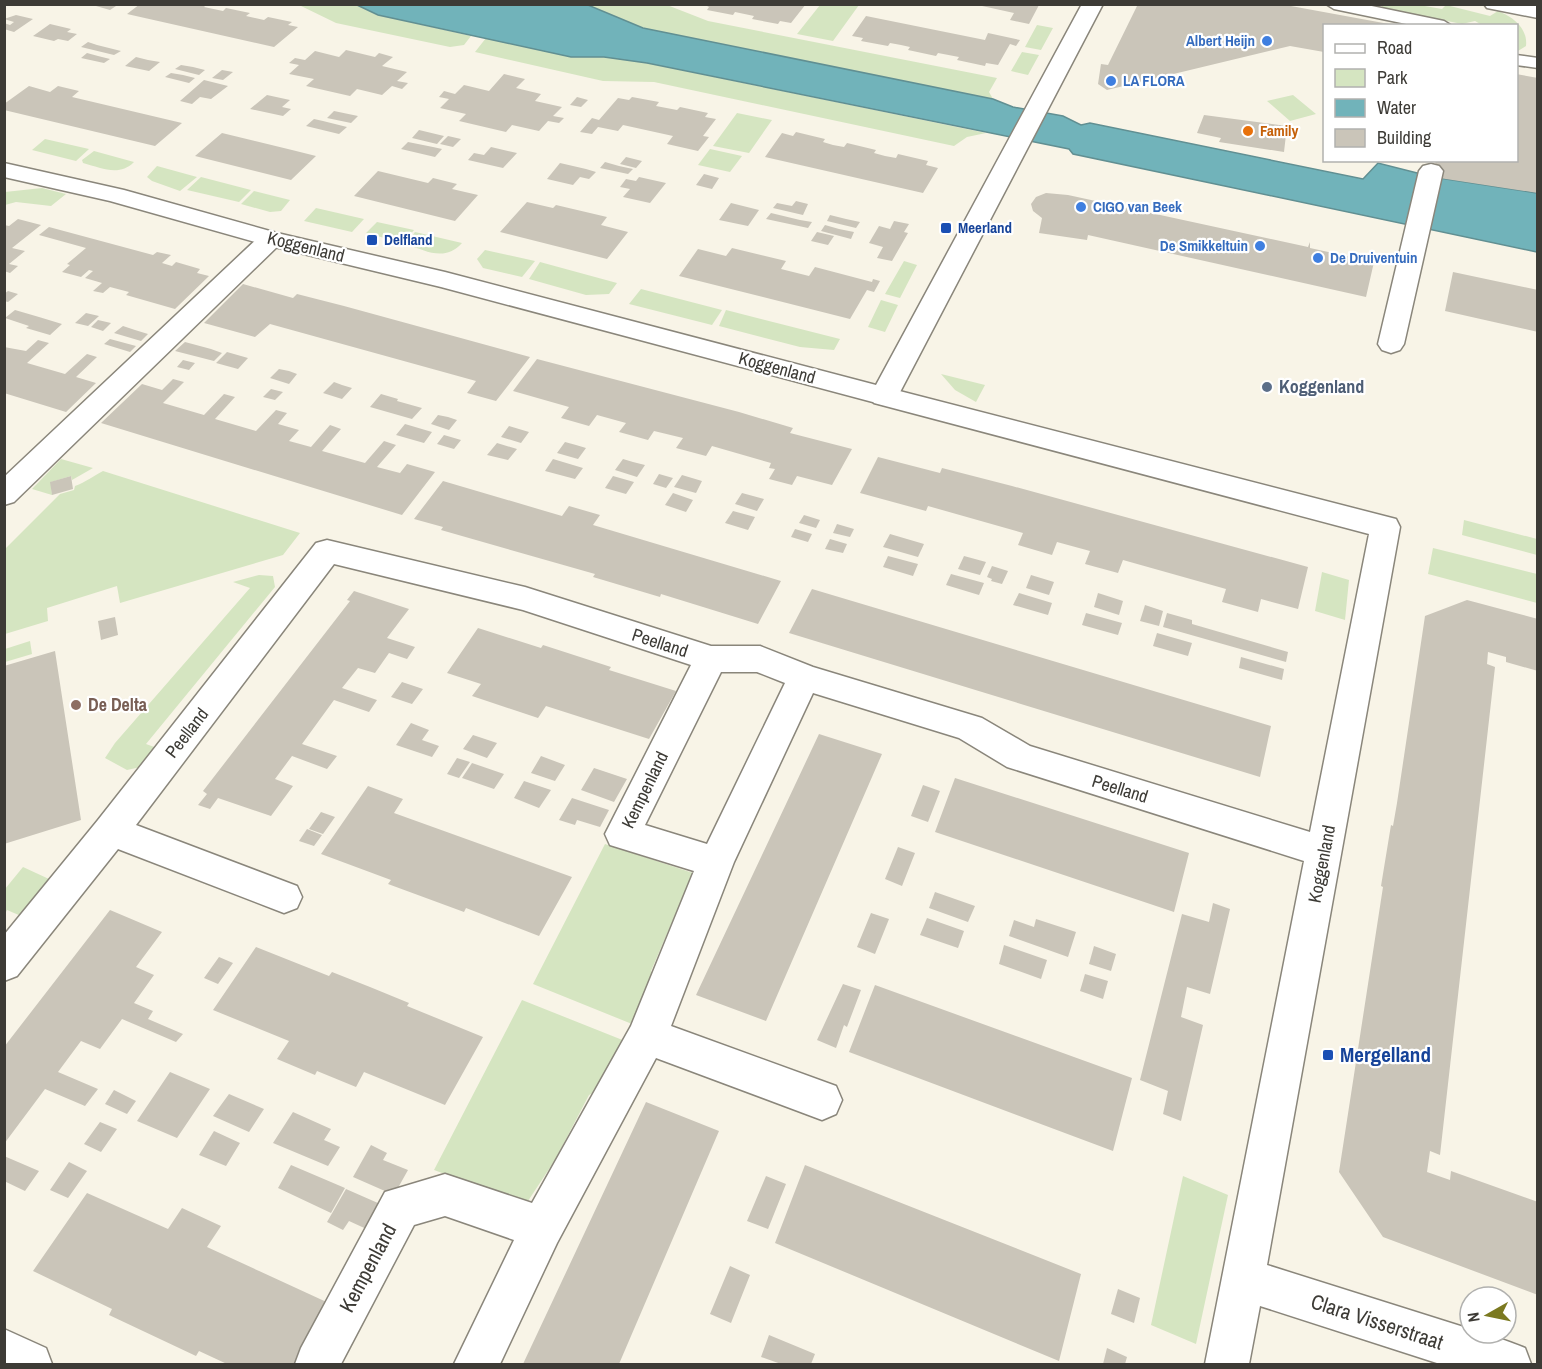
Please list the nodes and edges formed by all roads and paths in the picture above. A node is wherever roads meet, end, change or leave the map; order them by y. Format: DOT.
graph roads {
  1 [pos="1093,4"];
  2 [pos="1334,4"];
  3 [pos="1494,4"];
  4 [pos="1538,12"];
  5 [pos="1434,24"];
  6 [pos="1518,60"];
  7 [pos="1538,63"];
  8 [pos="4,170"];
  9 [pos="1431,172"];
  10 [pos="271,239"];
  11 [pos="1392,344"];
  12 [pos="884,396"];
  13 [pos="4,495"];
  14 [pos="711,659"];
  15 [pos="804,677"];
  16 [pos="111,831"];
  17 [pos="1324,852"];
  18 [pos="716,862"];
  19 [pos="284,897"];
  20 [pos="4,964"];
  21 [pos="647,1036"];
  22 [pos="822,1100"];
  23 [pos="542,1228"];
  24 [pos="1244,1279"];
  25 [pos="4,1352"];
  26 [pos="30,1365"];
  27 [pos="317,1365"];
  28 [pos="477,1365"];
  29 [pos="1227,1365"];
  30 [pos="1509,1365"];
  1 -- 12 [label="street"];
  2 -- 5 [label="lane"];
  3 -- 4 [label="street"];
  6 -- 7 [label="lane"];
  8 -- 10 [label="street, Koggenland"];
  9 -- 11 [label="street"];
  10 -- 12 [label="street, Koggenland"];
  10 -- 13 [label="street"];
  12 -- 17 [label="street, Koggenland"];
  14 -- 15 [label="street, Peelland"];
  14 -- 16 [label="street, Peelland"];
  14 -- 18 [label="street, Kempenland"];
  15 -- 17 [label="street, Peelland"];
  15 -- 18 [label="street"];
  16 -- 19 [label="street"];
  16 -- 20 [label="street, Peelland"];
  17 -- 24 [label="street, Koggenland"];
  18 -- 21 [label="street"];
  21 -- 22 [label="street"];
  21 -- 23 [label="street"];
  23 -- 27 [label="street, Kempenland"];
  23 -- 28 [label="street"];
  24 -- 29 [label="street, Koggenland"];
  24 -- 30 [label="street, Clara Visserstraat"];
  25 -- 26 [label="street"];
}
